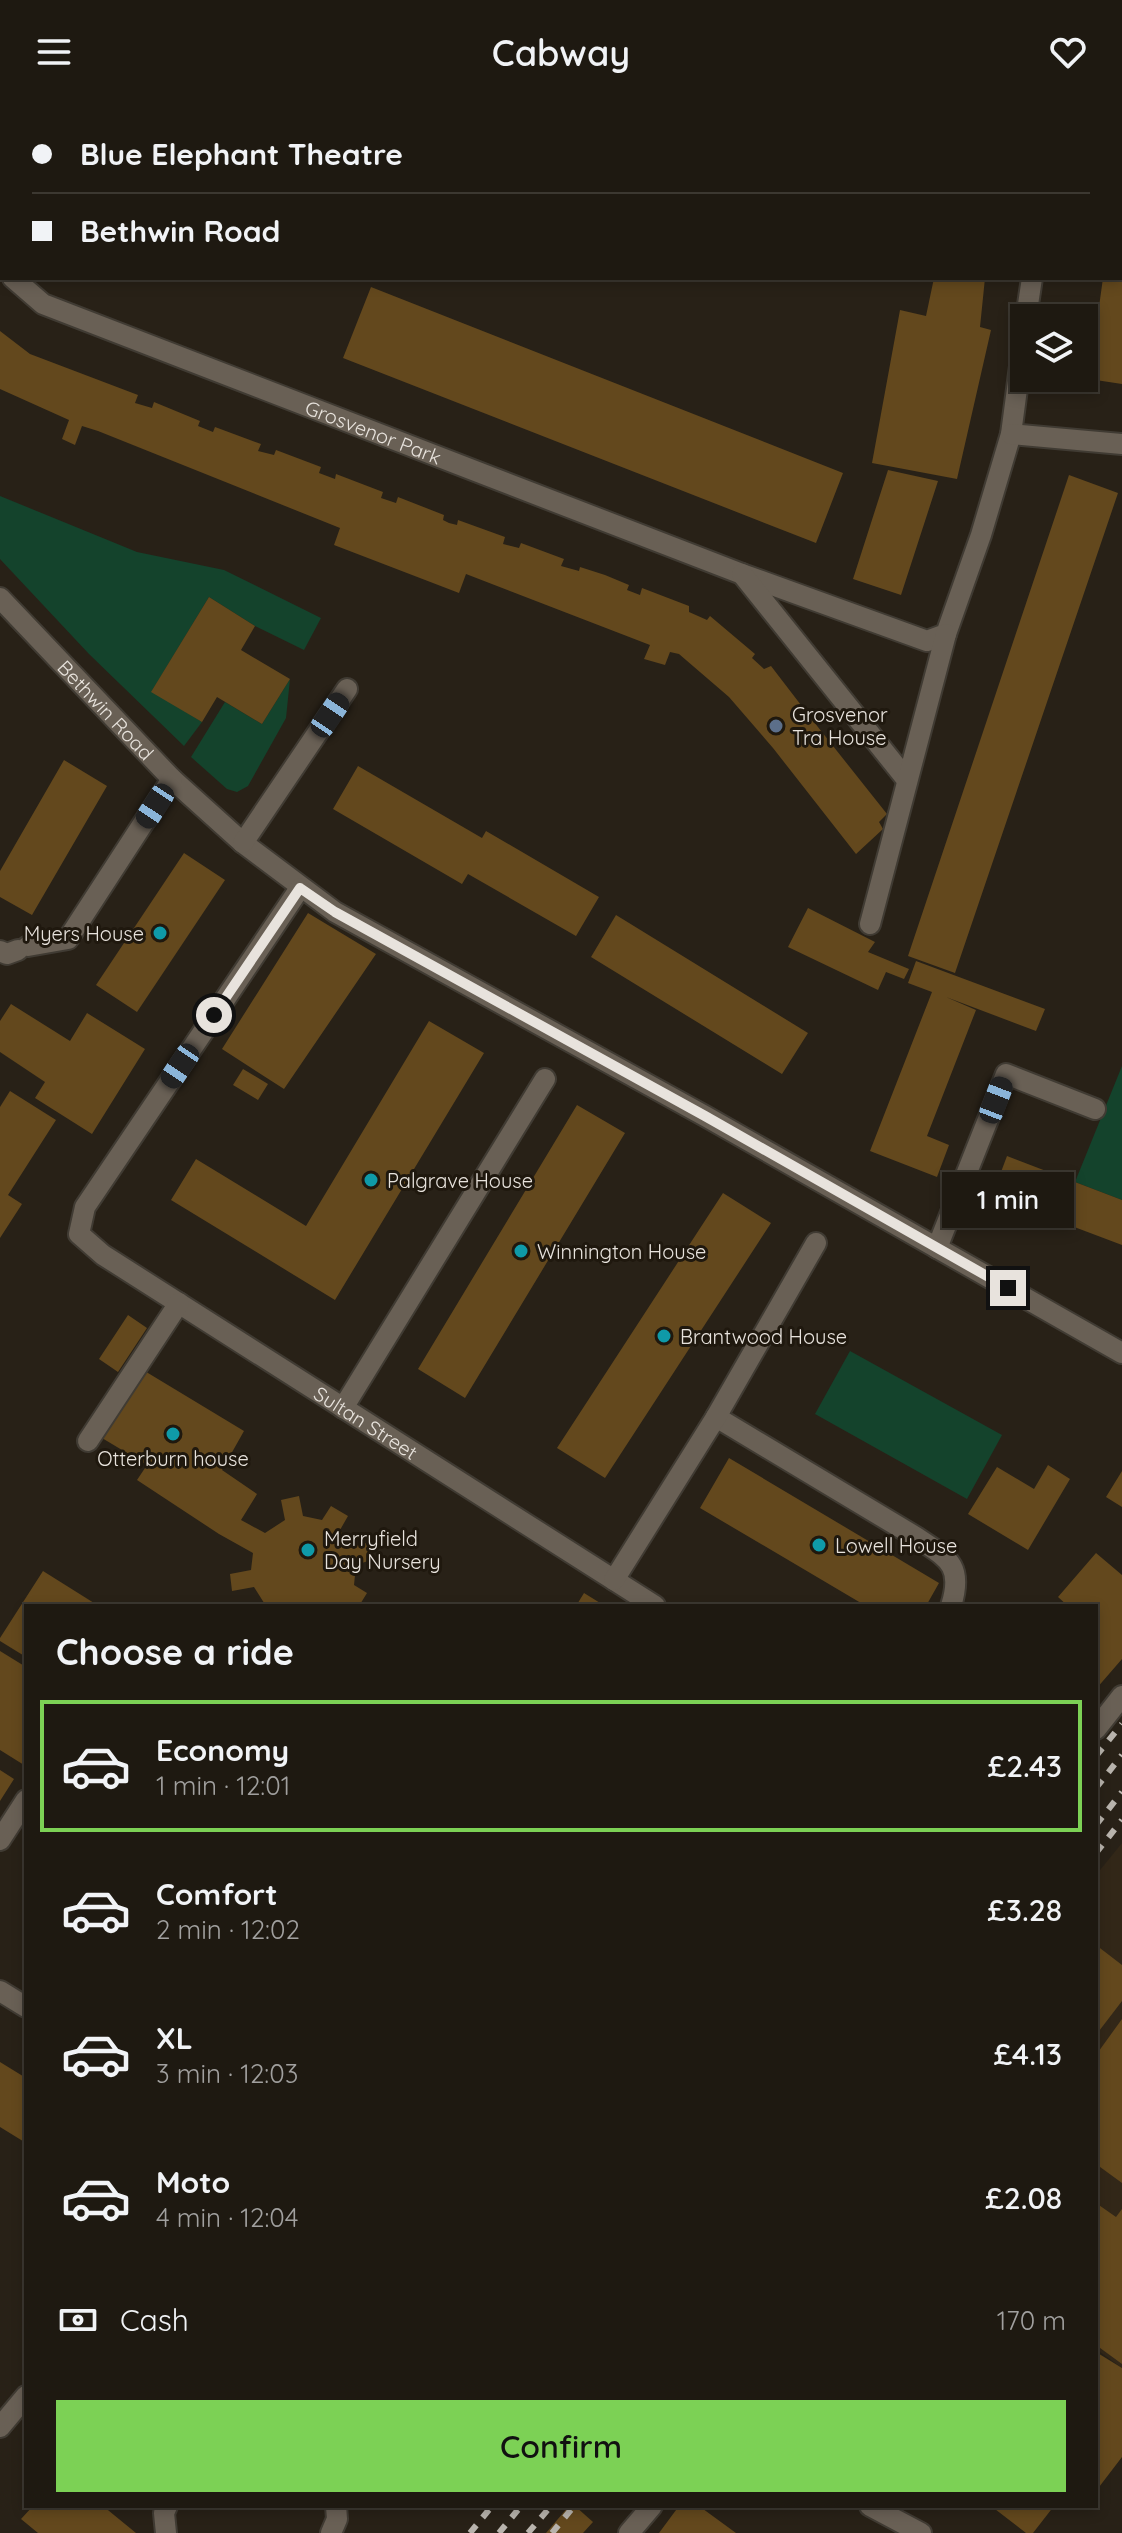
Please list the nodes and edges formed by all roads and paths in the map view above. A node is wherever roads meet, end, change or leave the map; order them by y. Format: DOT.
graph roads {
  1 [pos="15,280"];
  2 [pos="1032,280"];
  3 [pos="1028,304"];
  4 [pos="1017,392"];
  5 [pos="1011,434"];
  6 [pos="1122,444"];
  7 [pos="742,574"];
  8 [pos="0,598"];
  9 [pos="946,634"];
  10 [pos="347,689"];
  11 [pos="172,779"];
  12 [pos="907,780"];
  13 [pos="243,843"];
  14 [pos="300,888"];
  15 [pos="870,924"];
  16 [pos="15,949"];
  17 [pos="545,1079"];
  18 [pos="1095,1109"];
  19 [pos="816,1243"];
  20 [pos="937,1248"];
  21 [pos="179,1303"];
  22 [pos="1122,1353"];
  23 [pos="343,1408"];
  24 [pos="716,1417"];
  25 [pos="88,1441"];
  26 [pos="614,1580"];
  27 [pos="652,1604"];
  28 [pos="951,1604"];
  29 [pos="1122,1696"];
  30 [pos="1098,1726"];
  31 [pos="24,1803"];
  32 [pos="0,1840"];
  33 [pos="0,1991"];
  34 [pos="24,2006"];
  35 [pos="24,2398"];
  36 [pos="0,2427"];
  37 [pos="166,2508"];
  38 [pos="336,2508"];
  39 [pos="650,2508"];
  40 [pos="874,2508"];
  41 [pos="166,2533"];
  42 [pos="331,2533"];
  43 [pos="629,2533"];
  44 [pos="921,2533"];
  1 -- 7 [label="street, Grosvenor Park"];
  2 -- 3 [label="street"];
  4 -- 5 [label="street"];
  5 -- 6 [label="street"];
  5 -- 9 [label="street"];
  7 -- 9 [label="street, Grosvenor Park"];
  7 -- 12 [label="street"];
  8 -- 11 [label="street, Bethwin Road"];
  9 -- 12 [label="street"];
  10 -- 13 [label="street"];
  11 -- 13 [label="street, Bethwin Road"];
  11 -- 16 [label="street"];
  12 -- 15 [label="street"];
  13 -- 14 [label="street, Bethwin Road"];
  14 -- 20 [label="street, Bethwin Road"];
  14 -- 21 [label="street, Sultan Street"];
  17 -- 23 [label="street"];
  18 -- 20 [label="street"];
  19 -- 24 [label="street"];
  20 -- 22 [label="street, Bethwin Road"];
  21 -- 23 [label="street, Sultan Street"];
  21 -- 25 [label="street"];
  23 -- 26 [label="street, Sultan Street"];
  24 -- 26 [label="street"];
  24 -- 28 [label="street"];
  26 -- 27 [label="street, Sultan Street"];
  29 -- 30 [label="street"];
  31 -- 32 [label="street"];
  33 -- 34 [label="street"];
  35 -- 36 [label="street"];
  37 -- 41 [label="street"];
  38 -- 42 [label="street"];
  39 -- 43 [label="street"];
  40 -- 44 [label="street"];
}
